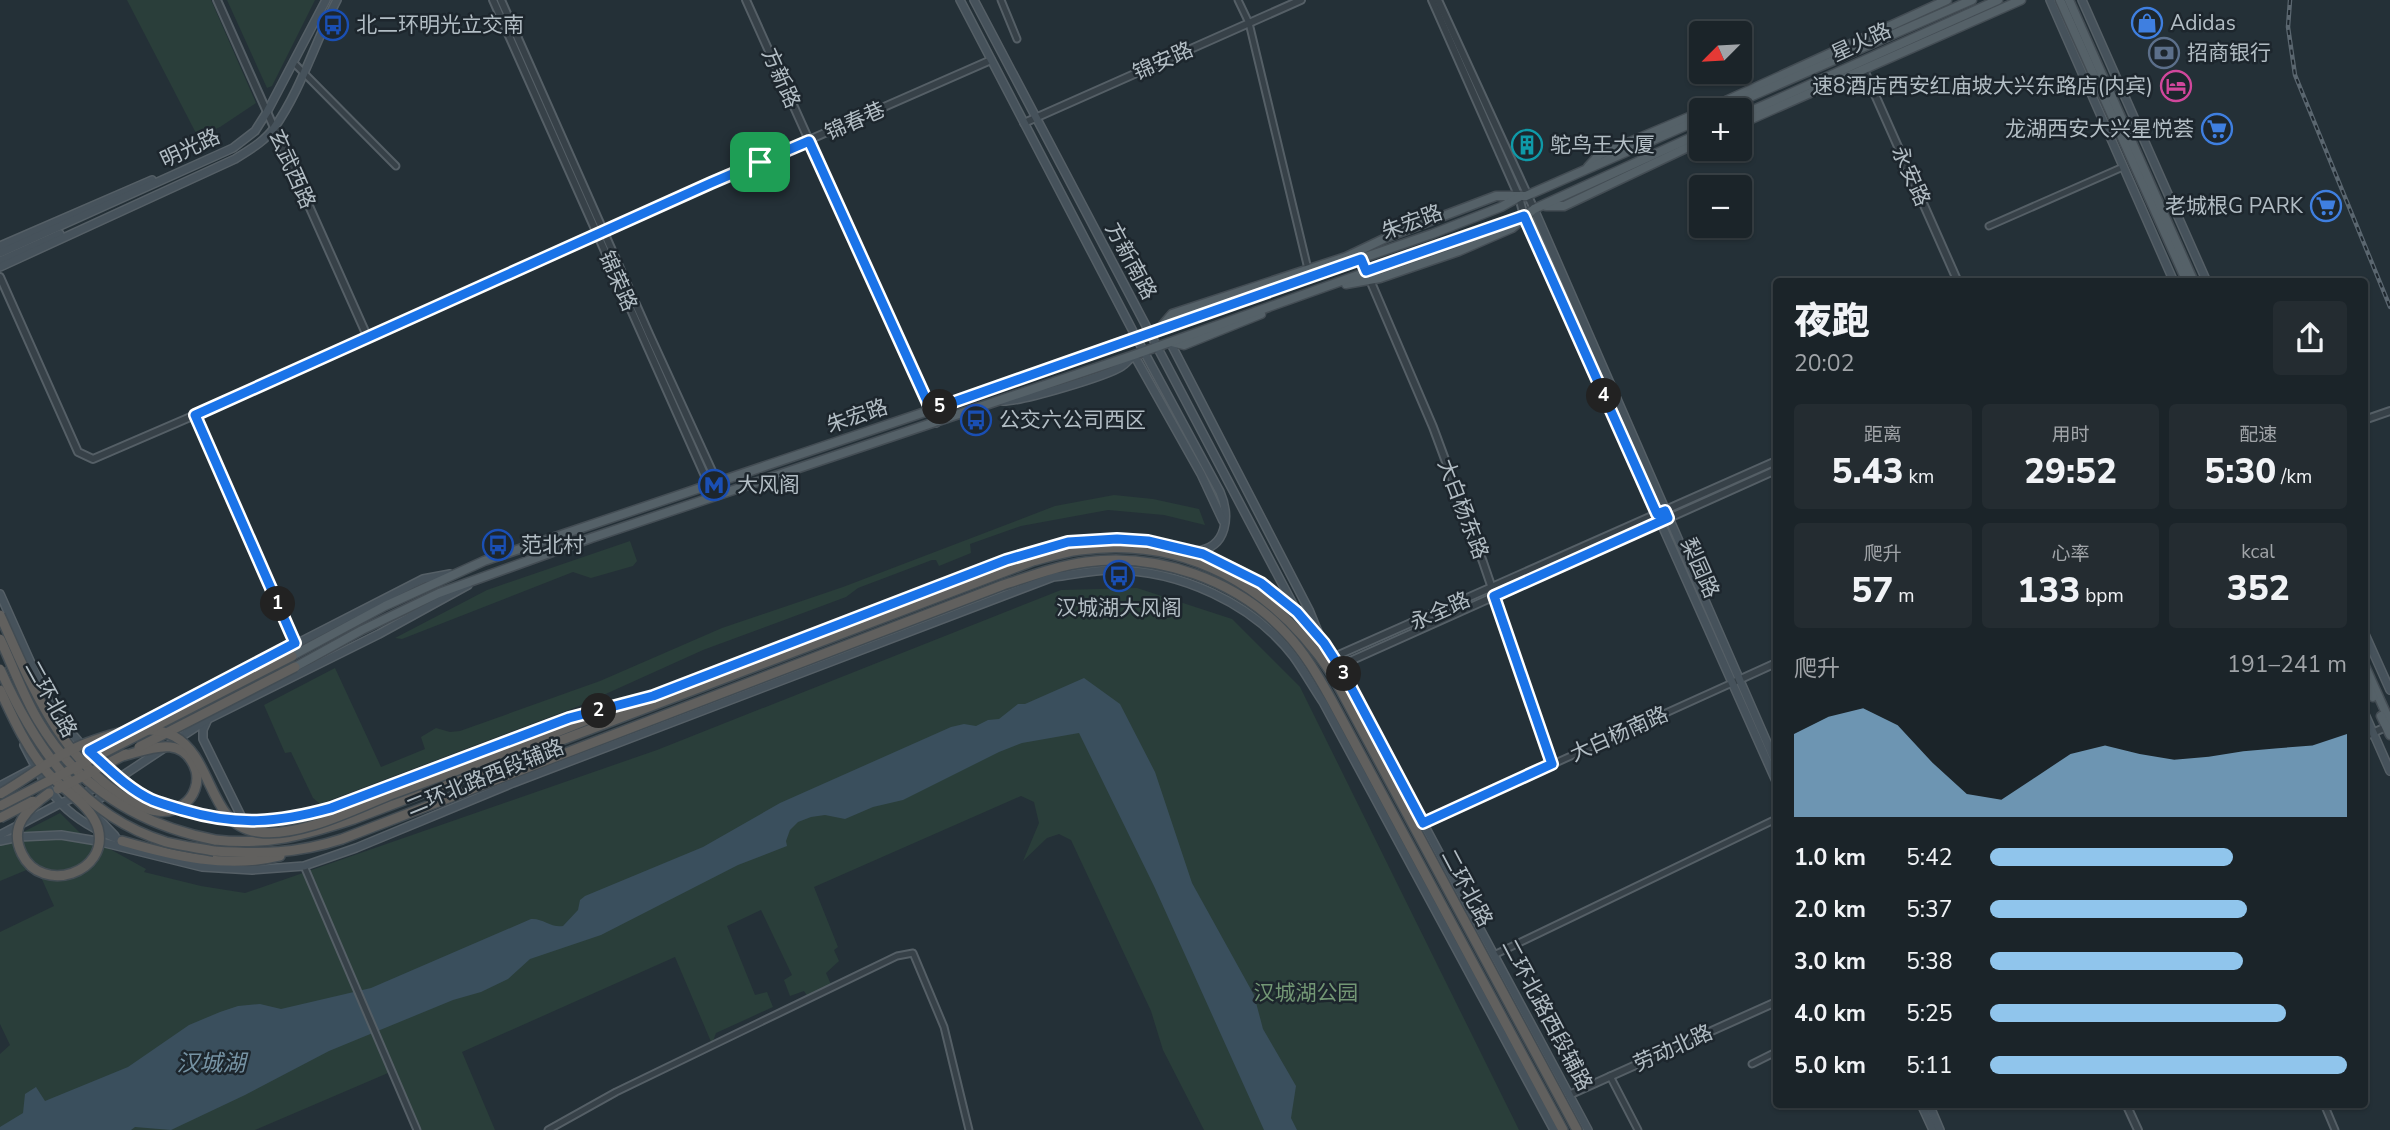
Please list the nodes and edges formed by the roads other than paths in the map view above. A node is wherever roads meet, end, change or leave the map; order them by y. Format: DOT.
graph roads {
  1 [pos="217,0"];
  2 [pos="326,0"];
  3 [pos="337,0"];
  4 [pos="493,0"];
  5 [pos="501,0"];
  6 [pos="746,0"];
  7 [pos="960,0"];
  8 [pos="974,0"];
  9 [pos="1000,0"];
  10 [pos="1238,0"];
  11 [pos="1301,0"];
  12 [pos="1432,0"];
  13 [pos="1438,0"];
  14 [pos="1947,0"];
  15 [pos="1972,0"];
  16 [pos="1998,0"];
  17 [pos="2021,0"];
  18 [pos="2050,0"];
  19 [pos="2060,0"];
  20 [pos="2069,0"];
  21 [pos="2082,0"];
  22 [pos="1936,2"];
  23 [pos="1249,23"];
  24 [pos="1017,39"];
  25 [pos="1838,51"];
  26 [pos="991,60"];
  27 [pos="294,63"];
  28 [pos="1816,68"];
  29 [pos="1840,70"];
  30 [pos="1864,70"];
  31 [pos="304,73"];
  32 [pos="1825,86"];
  33 [pos="1732,98"];
  34 [pos="1747,98"];
  35 [pos="1769,107"];
  36 [pos="1752,112"];
  37 [pos="267,113"];
  38 [pos="1689,117"];
  39 [pos="1752,117"];
  40 [pos="1035,118"];
  41 [pos="1024,123"];
  42 [pos="1689,124"];
  43 [pos="273,129"];
  44 [pos="1689,138"];
  45 [pos="809,141"];
  46 [pos="1689,147"];
  47 [pos="1654,153"];
  48 [pos="396,166"];
  49 [pos="2123,166"];
  50 [pos="1585,170"];
  51 [pos="176,173"];
  52 [pos="1631,174"];
  53 [pos="174,185"];
  54 [pos="1522,196"];
  55 [pos="128,200"];
  56 [pos="1536,208"];
  57 [pos="1524,216"];
  58 [pos="1989,226"];
  59 [pos="601,233"];
  60 [pos="0,246"];
  61 [pos="1364,248"];
  62 [pos="0,253"];
  63 [pos="1361,259"];
  64 [pos="0,261"];
  65 [pos="1340,266"];
  66 [pos="0,267"];
  67 [pos="1308,269"];
  68 [pos="2202,269"];
  69 [pos="1367,275"];
  70 [pos="0,277"];
  71 [pos="1956,278"];
  72 [pos="2173,278"];
  73 [pos="2189,278"];
  74 [pos="2189,278"];
  75 [pos="2190,278"];
  76 [pos="2205,278"];
  77 [pos="1160,328"];
  78 [pos="1149,332"];
  79 [pos="1136,337"];
  80 [pos="368,338"];
  81 [pos="1170,342"];
  82 [pos="1157,346"];
  83 [pos="1144,351"];
  84 [pos="1134,355"];
  85 [pos="931,410"];
  86 [pos="2390,411"];
  87 [pos="195,415"];
  88 [pos="2368,419"];
  89 [pos="936,423"];
  90 [pos="1773,462"];
  91 [pos="1773,471"];
  92 [pos="713,483"];
  93 [pos="1663,516"];
  94 [pos="1221,536"];
  95 [pos="1193,551"];
  96 [pos="453,574"];
  97 [pos="472,582"];
  98 [pos="1492,588"];
  99 [pos="0,594"];
  100 [pos="1494,596"];
  101 [pos="1297,612"];
  102 [pos="0,615"];
  103 [pos="0,639"];
  104 [pos="2368,641"];
  105 [pos="295,643"];
  106 [pos="1324,643"];
  107 [pos="292,656"];
  108 [pos="1334,657"];
  109 [pos="1773,664"];
  110 [pos="1339,666"];
  111 [pos="295,667"];
  112 [pos="0,669"];
  113 [pos="2368,674"];
  114 [pos="1736,682"];
  115 [pos="2368,686"];
  116 [pos="0,690"];
  117 [pos="2390,690"];
  118 [pos="0,698"];
  119 [pos="637,706"];
  120 [pos="607,712"];
  121 [pos="580,715"];
  122 [pos="208,719"];
  123 [pos="2368,721"];
  124 [pos="2389,727"];
  125 [pos="2373,733"];
  126 [pos="2368,735"];
  127 [pos="89,751"];
  128 [pos="123,756"];
  129 [pos="1773,757"];
  130 [pos="1552,764"];
  131 [pos="35,767"];
  132 [pos="2390,771"];
  133 [pos="1773,774"];
  134 [pos="119,778"];
  135 [pos="0,786"];
  136 [pos="49,793"];
  137 [pos="0,794"];
  138 [pos="153,800"];
  139 [pos="60,804"];
  140 [pos="0,806"];
  141 [pos="0,818"];
  142 [pos="1773,820"];
  143 [pos="244,822"];
  144 [pos="1423,823"];
  145 [pos="0,835"];
  146 [pos="0,841"];
  147 [pos="122,841"];
  148 [pos="157,850"];
  149 [pos="138,851"];
  150 [pos="299,851"];
  151 [pos="304,866"];
  152 [pos="1494,955"];
  153 [pos="1773,1003"];
  154 [pos="1773,1054"];
  155 [pos="1752,1064"];
  156 [pos="1609,1076"];
  157 [pos="1569,1095"];
  158 [pos="1923,1108"];
  159 [pos="1931,1108"];
  160 [pos="2128,1108"];
  161 [pos="2326,1108"];
  162 [pos="417,1130"];
  163 [pos="548,1130"];
  164 [pos="968,1130"];
  165 [pos="1554,1130"];
  166 [pos="1563,1130"];
  167 [pos="1577,1130"];
  168 [pos="1588,1130"];
  169 [pos="1638,1130"];
  170 [pos="1933,1130"];
  171 [pos="1940,1130"];
  172 [pos="2138,1130"];
  173 [pos="2335,1130"];
  1 -- 37 [label="street, 玄武西路"];
  2 -- 27 [label="main road, 明光路"];
  3 -- 31 [label="main road, 明光路"];
  4 -- 59 [label="street, 锦荣路"];
  5 -- 59 [label="street, 锦荣路"];
  6 -- 45 [label="street, 方新路"];
  7 -- 26 [label="main road, 方新南路"];
  8 -- 40 [label="main road, 方新南路"];
  9 -- 24 [label="street"];
  10 -- 23 [label="street"];
  11 -- 23 [label="street, 锦安路"];
  12 -- 54 [label="street"];
  13 -- 54 [label="street"];
  14 -- 22 [label="main road"];
  15 -- 28 [label="main road, 星火路"];
  16 -- 29 [label="main road, 星火路"];
  17 -- 30 [label="main road"];
  18 -- 49 [label="main road"];
  19 -- 73 [label="main road"];
  20 -- 74 [label="main road"];
  21 -- 68 [label="main road"];
  22 -- 25 [label="main road"];
  23 -- 40 [label="street, 锦安路"];
  23 -- 67 [label="street"];
  25 -- 28 [label="main road"];
  25 -- 33 [label="main road"];
  26 -- 41 [label="main road, 方新南路"];
  26 -- 45 [label="street, 锦春巷"];
  27 -- 31 [label="street"];
  27 -- 37 [label="main road, 明光路"];
  28 -- 34 [label="main road, 星火路"];
  29 -- 32 [label="main road"];
  29 -- 35 [label="main road, 星火路"];
  30 -- 32 [label="main road"];
  30 -- 71 [label="street, 永安路"];
  31 -- 43 [label="main road, 明光路"];
  31 -- 48 [label="street"];
  32 -- 35 [label="main road"];
  35 -- 36 [label="main road, 星火路"];
  35 -- 39 [label="main road"];
  37 -- 43 [label="street, 玄武西路"];
  37 -- 51 [label="main road, 明光路"];
  38 -- 50 [label="main road"];
  40 -- 41 [label="street, 锦安路"];
  40 -- 78 [label="main road, 方新南路"];
  41 -- 79 [label="main road, 方新南路"];
  42 -- 50 [label="main road"];
  43 -- 53 [label="main road, 明光路"];
  43 -- 80 [label="street, 玄武西路"];
  44 -- 47 [label="main road"];
  45 -- 59 [label="street, 锦春巷"];
  45 -- 85 [label="street, 方新路"];
  46 -- 52 [label="main road"];
  47 -- 52 [label="main road"];
  47 -- 56 [label="main road"];
  49 -- 58 [label="street"];
  49 -- 72 [label="main road"];
  50 -- 54 [label="main road"];
  51 -- 55 [label="main road, 明光路"];
  51 -- 60 [label="main road"];
  52 -- 56 [label="main road"];
  53 -- 55 [label="main road, 明光路"];
  53 -- 66 [label="main road, 明光路"];
  54 -- 56 [label="street"];
  54 -- 57 [label="street"];
  54 -- 61 [label="main road"];
  54 -- 63 [label="main road, 朱宏路"];
  55 -- 62 [label="main road, 明光路"];
  55 -- 64 [label="main road, 明光路"];
  56 -- 57 [label="main road"];
  56 -- 93 [label="main road, 梨园路"];
  57 -- 69 [label="main road, 朱宏路"];
  57 -- 93 [label="main road, 梨园路"];
  59 -- 80 [label="street"];
  59 -- 92 [label="street, 锦荣路"];
  61 -- 65 [label="main road"];
  61 -- 67 [label="main road"];
  63 -- 65 [label="main road, 朱宏路"];
  63 -- 69 [label="street, 大白杨东路"];
  65 -- 77 [label="main road, 朱宏路"];
  67 -- 77 [label="main road"];
  68 -- 75 [label="street"];
  68 -- 76 [label="main road"];
  69 -- 81 [label="main road, 朱宏路"];
  69 -- 98 [label="street, 大白杨东路"];
  70 -- 87 [label="street"];
  77 -- 78 [label="main road, 朱宏路"];
  78 -- 79 [label="main road, 朱宏路"];
  78 -- 82 [label="main road, 方新南路"];
  79 -- 83 [label="main road, 方新南路"];
  79 -- 85 [label="main road, 朱宏路"];
  80 -- 87 [label="street"];
  81 -- 82 [label="main road, 朱宏路"];
  81 -- 106 [label="main road"];
  82 -- 83 [label="main road, 朱宏路"];
  82 -- 101 [label="main road, 方新南路"];
  83 -- 84 [label="main road, 朱宏路"];
  83 -- 94 [label="main road, 方新南路"];
  84 -- 89 [label="main road, 朱宏路"];
  84 -- 94 [label="main road"];
  85 -- 89 [label="street, 方新路"];
  85 -- 92 [label="main road, 朱宏路"];
  86 -- 88 [label="street"];
  87 -- 105 [label="street"];
  89 -- 97 [label="main road, 朱宏路"];
  90 -- 93 [label="street, 永全路"];
  91 -- 93 [label="street, 永全路"];
  92 -- 96 [label="main road, 朱宏路"];
  93 -- 98 [label="street, 永全路"];
  93 -- 100 [label="street, 永全路"];
  93 -- 114 [label="main road, 梨园路"];
  94 -- 95 [label="main road"];
  95 -- 101 [label="main road, 二环北路西段辅路"];
  95 -- 119 [label="main road, 二环北路西段辅路"];
  96 -- 105 [label="main road"];
  96 -- 107 [label="main road, 朱宏路"];
  97 -- 111 [label="main road, 朱宏路"];
  97 -- 122 [label="main road, 朱宏路"];
  98 -- 100 [label="street, 大白杨东路"];
  98 -- 108 [label="street, 永全路"];
  99 -- 127 [label="main road"];
  100 -- 110 [label="street, 永全路"];
  100 -- 130 [label="street, 大白杨东路"];
  101 -- 106 [label="main road, 二环北路西段辅路"];
  102 -- 128 [label="highway, bridge"];
  103 -- 119 [label="highway, 二环北路, bridge"];
  104 -- 117 [label="main road"];
  105 -- 127 [label="main road"];
  106 -- 108 [label="main road, 二环北路西段辅路"];
  107 -- 140 [label="highway, bridge"];
  108 -- 110 [label="main road, 二环北路西段辅路"];
  109 -- 114 [label="street, 大白杨南路"];
  110 -- 144 [label="main road, 二环北路西段辅路"];
  111 -- 128 [label="highway, bridge"];
  112 -- 150 [label="highway, 二环北路, bridge"];
  113 -- 124 [label="main road"];
  114 -- 129 [label="main road, 梨园路"];
  114 -- 130 [label="street, 大白杨南路"];
  114 -- 133 [label="main road, 梨园路"];
  115 -- 124 [label="main road"];
  116 -- 136 [label="highway, bridge"];
  118 -- 131 [label="main road"];
  119 -- 120 [label="highway"];
  119 -- 121 [label="main road, 二环北路西段辅路"];
  119 -- 167 [label="highway, 二环北路"];
  120 -- 121 [label="main road"];
  120 -- 137 [label="highway, bridge"];
  121 -- 143 [label="main road, 二环北路西段辅路"];
  122 -- 134 [label="main road, 朱宏路"];
  122 -- 143 [label="main road"];
  123 -- 125 [label="main road"];
  124 -- 125 [label="street"];
  125 -- 126 [label="street"];
  125 -- 132 [label="main road"];
  127 -- 131 [label="main road"];
  127 -- 134 [label="main road"];
  128 -- 136 [label="highway, bridge"];
  130 -- 144 [label="street, 大白杨南路"];
  131 -- 135 [label="main road"];
  131 -- 139 [label="main road"];
  134 -- 138 [label="main road"];
  134 -- 139 [label="main road, 朱宏路"];
  136 -- 141 [label="highway, bridge"];
  138 -- 143 [label="main road, 二环北路西段辅路"];
  138 -- 147 [label="main road"];
  139 -- 145 [label="main road, 朱宏路"];
  139 -- 147 [label="main road"];
  142 -- 152 [label="street"];
  144 -- 152 [label="main road, 二环北路西段辅路"];
  146 -- 149 [label="main road, 二环北路西段辅路"];
  147 -- 148 [label="highway"];
  147 -- 149 [label="main road"];
  148 -- 149 [label="main road"];
  148 -- 150 [label="highway"];
  149 -- 151 [label="main road, 二环北路西段辅路"];
  150 -- 166 [label="highway, 二环北路"];
  151 -- 162 [label="street"];
  151 -- 165 [label="main road, 二环北路西段辅路"];
  152 -- 157 [label="main road, 二环北路西段辅路"];
  153 -- 156 [label="street, 劳动北路"];
  154 -- 155 [label="street"];
  156 -- 157 [label="street, 劳动北路"];
  156 -- 169 [label="street"];
  157 -- 168 [label="main road, 二环北路西段辅路"];
  158 -- 170 [label="main road"];
  159 -- 171 [label="main road"];
  160 -- 172 [label="street"];
  161 -- 173 [label="street"];
  163 -- 164 [label="street"];
}
